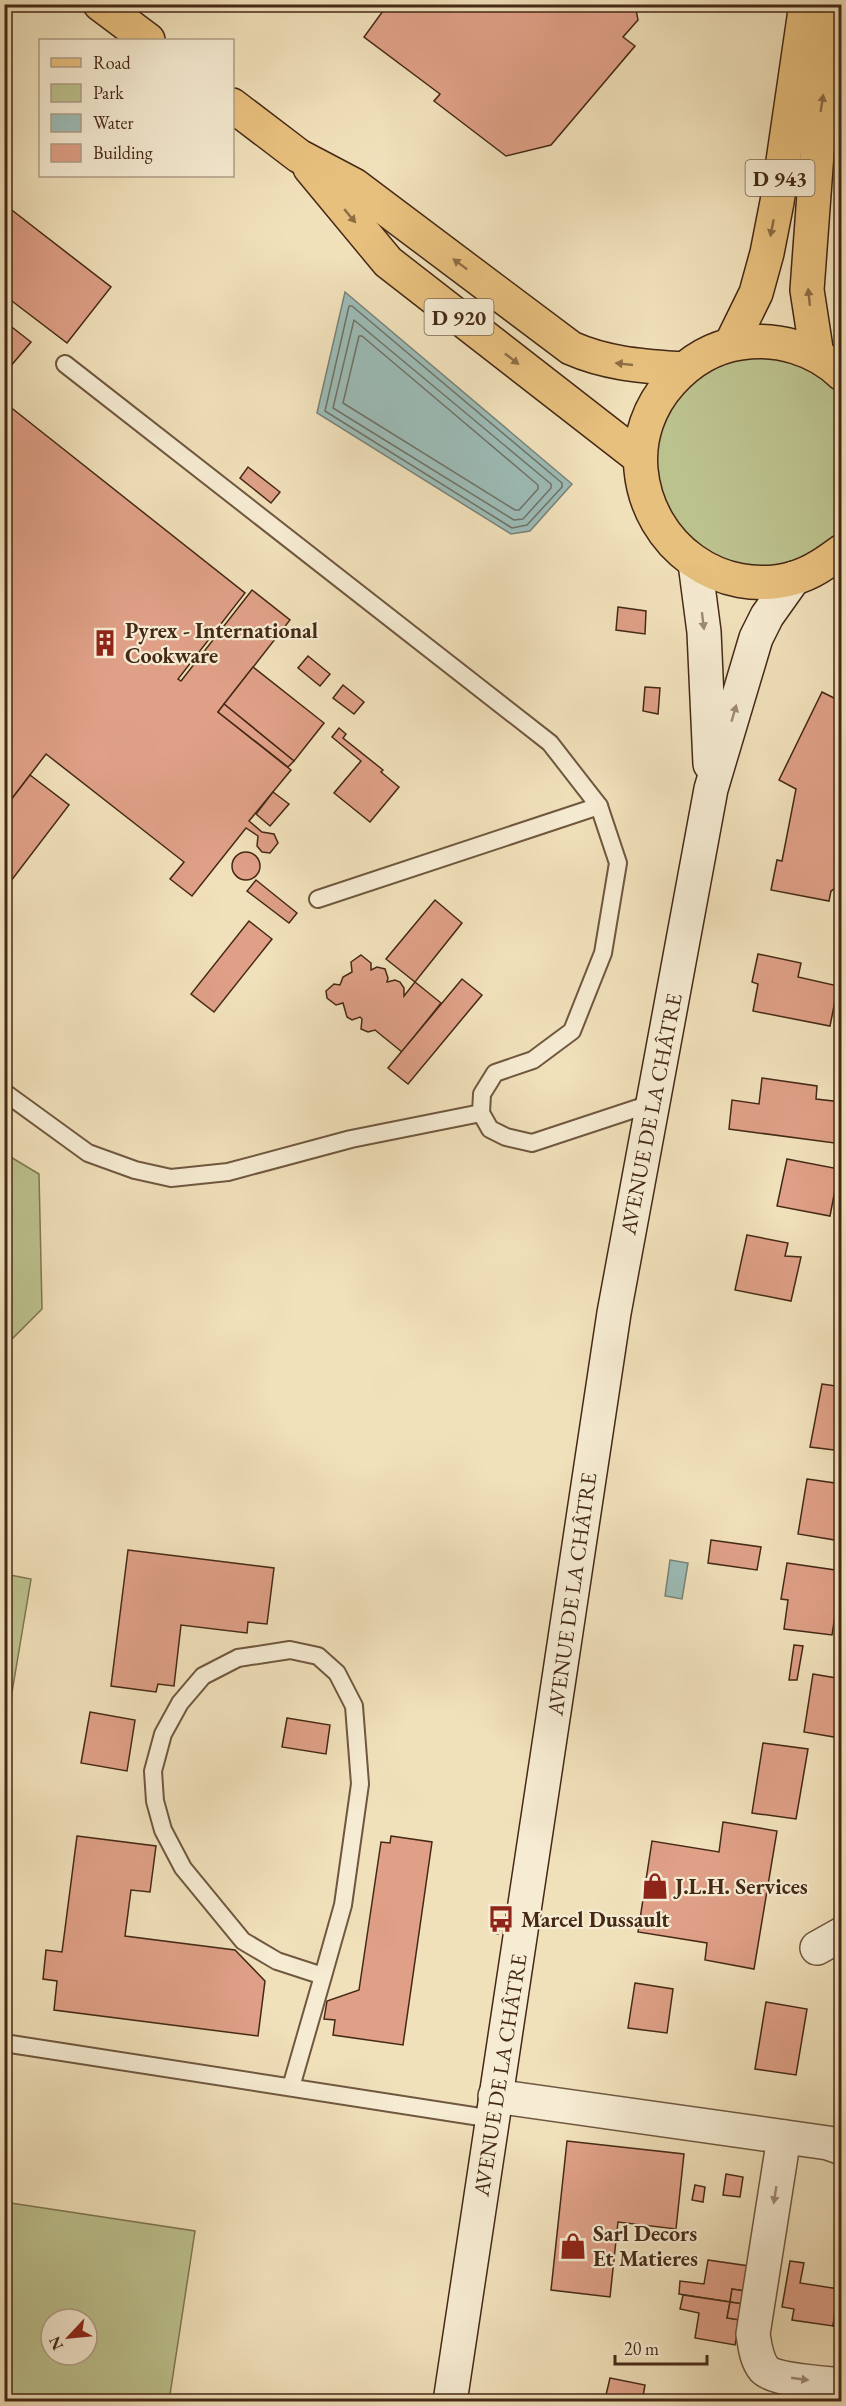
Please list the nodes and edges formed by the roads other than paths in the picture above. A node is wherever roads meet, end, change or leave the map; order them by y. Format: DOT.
graph roads {
  1 [pos="100,4"];
  2 [pos="806,4"];
  3 [pos="837,4"];
  4 [pos="147,39"];
  5 [pos="234,107"];
  6 [pos="299,156"];
  7 [pos="732,344"];
  8 [pos="65,364"];
  9 [pos="829,365"];
  10 [pos="682,369"];
  11 [pos="640,458"];
  12 [pos="842,551"];
  13 [pos="695,563"];
  14 [pos="794,578"];
  15 [pos="711,789"];
  16 [pos="599,806"];
  17 [pos="318,899"];
  18 [pos="4,1092"];
  19 [pos="653,1103"];
  20 [pos="481,1113"];
  21 [pos="323,1976"];
  22 [pos="4,2043"];
  23 [pos="291,2087"];
  24 [pos="494,2107"];
  25 [pos="784,2137"];
  26 [pos="842,2148"];
  27 [pos="842,2385"];
  28 [pos="450,2402"];
  1 -- 4 [label="main road"];
  2 -- 7 [label="main road, D 943, one-way"];
  9 -- 3 [label="main road, D 943, one-way"];
  5 -- 6 [label="main road, D 920"];
  10 -- 6 [label="main road, D 920, one-way"];
  6 -- 11 [label="main road, D 920, one-way"];
  7 -- 9 [label="main road"];
  7 -- 10 [label="main road"];
  8 -- 16 [label="lane"];
  10 -- 11 [label="main road"];
  11 -- 13 [label="main road"];
  12 -- 14 [label="main road"];
  13 -- 14 [label="main road"];
  13 -- 15 [label="main road, AVENUE DE LA CHÂTRE, one-way"];
  15 -- 14 [label="main road, AVENUE DE LA CHÂTRE, one-way"];
  15 -- 19 [label="main road, AVENUE DE LA CHÂTRE"];
  16 -- 17 [label="lane"];
  16 -- 20 [label="lane"];
  18 -- 20 [label="lane"];
  19 -- 20 [label="lane"];
  19 -- 24 [label="main road, AVENUE DE LA CHÂTRE"];
  21 -- 21 [label="lane"];
  21 -- 23 [label="lane"];
  22 -- 23 [label="lane"];
  23 -- 24 [label="lane"];
  24 -- 25 [label="main road"];
  24 -- 28 [label="main road, AVENUE DE LA CHÂTRE"];
  25 -- 26 [label="main road"];
  25 -- 27 [label="main road, one-way"];
}
